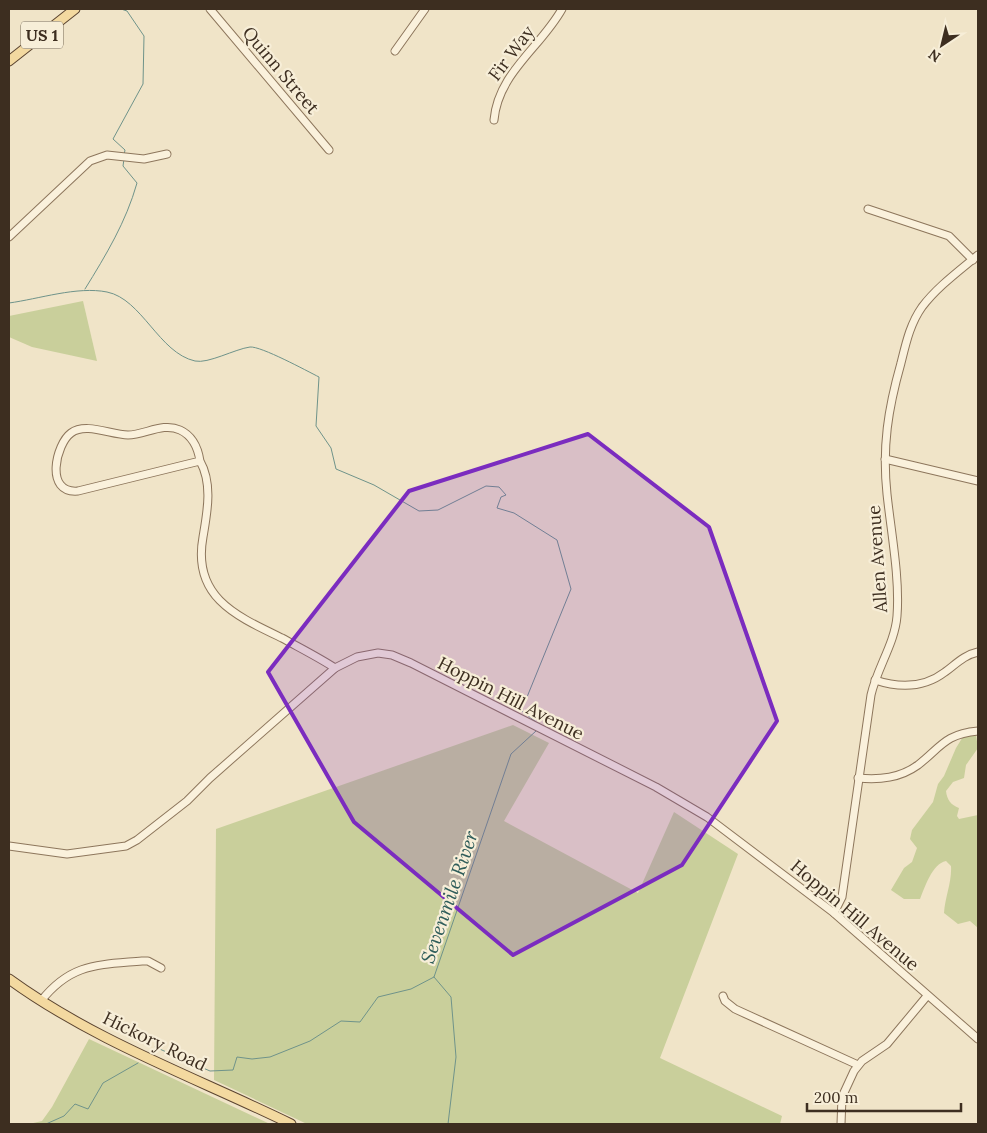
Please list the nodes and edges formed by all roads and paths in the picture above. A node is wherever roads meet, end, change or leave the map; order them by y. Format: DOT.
graph roads {
  1 [pos="75,9"];
  2 [pos="210,9"];
  3 [pos="425,9"];
  4 [pos="562,9"];
  5 [pos="396,51"];
  6 [pos="9,61"];
  7 [pos="494,120"];
  8 [pos="329,150"];
  9 [pos="167,154"];
  10 [pos="868,209"];
  11 [pos="9,237"];
  12 [pos="976,257"];
  13 [pos="884,459"];
  14 [pos="200,461"];
  15 [pos="978,480"];
  16 [pos="978,652"];
  17 [pos="335,668"];
  18 [pos="874,680"];
  19 [pos="978,731"];
  20 [pos="858,778"];
  21 [pos="9,846"];
  22 [pos="834,913"];
  23 [pos="161,968"];
  24 [pos="9,979"];
  25 [pos="723,996"];
  26 [pos="927,996"];
  27 [pos="41,1001"];
  28 [pos="978,1039"];
  29 [pos="858,1065"];
  30 [pos="291,1124"];
  31 [pos="841,1124"];
  1 -- 6 [label="main road, US 1"];
  2 -- 8 [label="street, Quinn Street"];
  3 -- 5 [label="street"];
  4 -- 7 [label="street, Fir Way"];
  9 -- 11 [label="street"];
  10 -- 12 [label="street"];
  12 -- 13 [label="street, Allen Avenue"];
  13 -- 15 [label="street"];
  13 -- 18 [label="street, Allen Avenue"];
  14 -- 14 [label="street"];
  14 -- 17 [label="street"];
  16 -- 18 [label="street"];
  17 -- 21 [label="street, Hoppin Hill Avenue"];
  17 -- 22 [label="street, Hoppin Hill Avenue"];
  18 -- 20 [label="street, Allen Avenue"];
  19 -- 20 [label="street"];
  20 -- 22 [label="street, Allen Avenue"];
  22 -- 26 [label="street, Hoppin Hill Avenue"];
  23 -- 27 [label="street"];
  24 -- 27 [label="main road, Hickory Road"];
  25 -- 29 [label="street"];
  26 -- 28 [label="street, Hoppin Hill Avenue"];
  26 -- 29 [label="street"];
  27 -- 30 [label="main road, Hickory Road"];
  29 -- 31 [label="street"];
}
